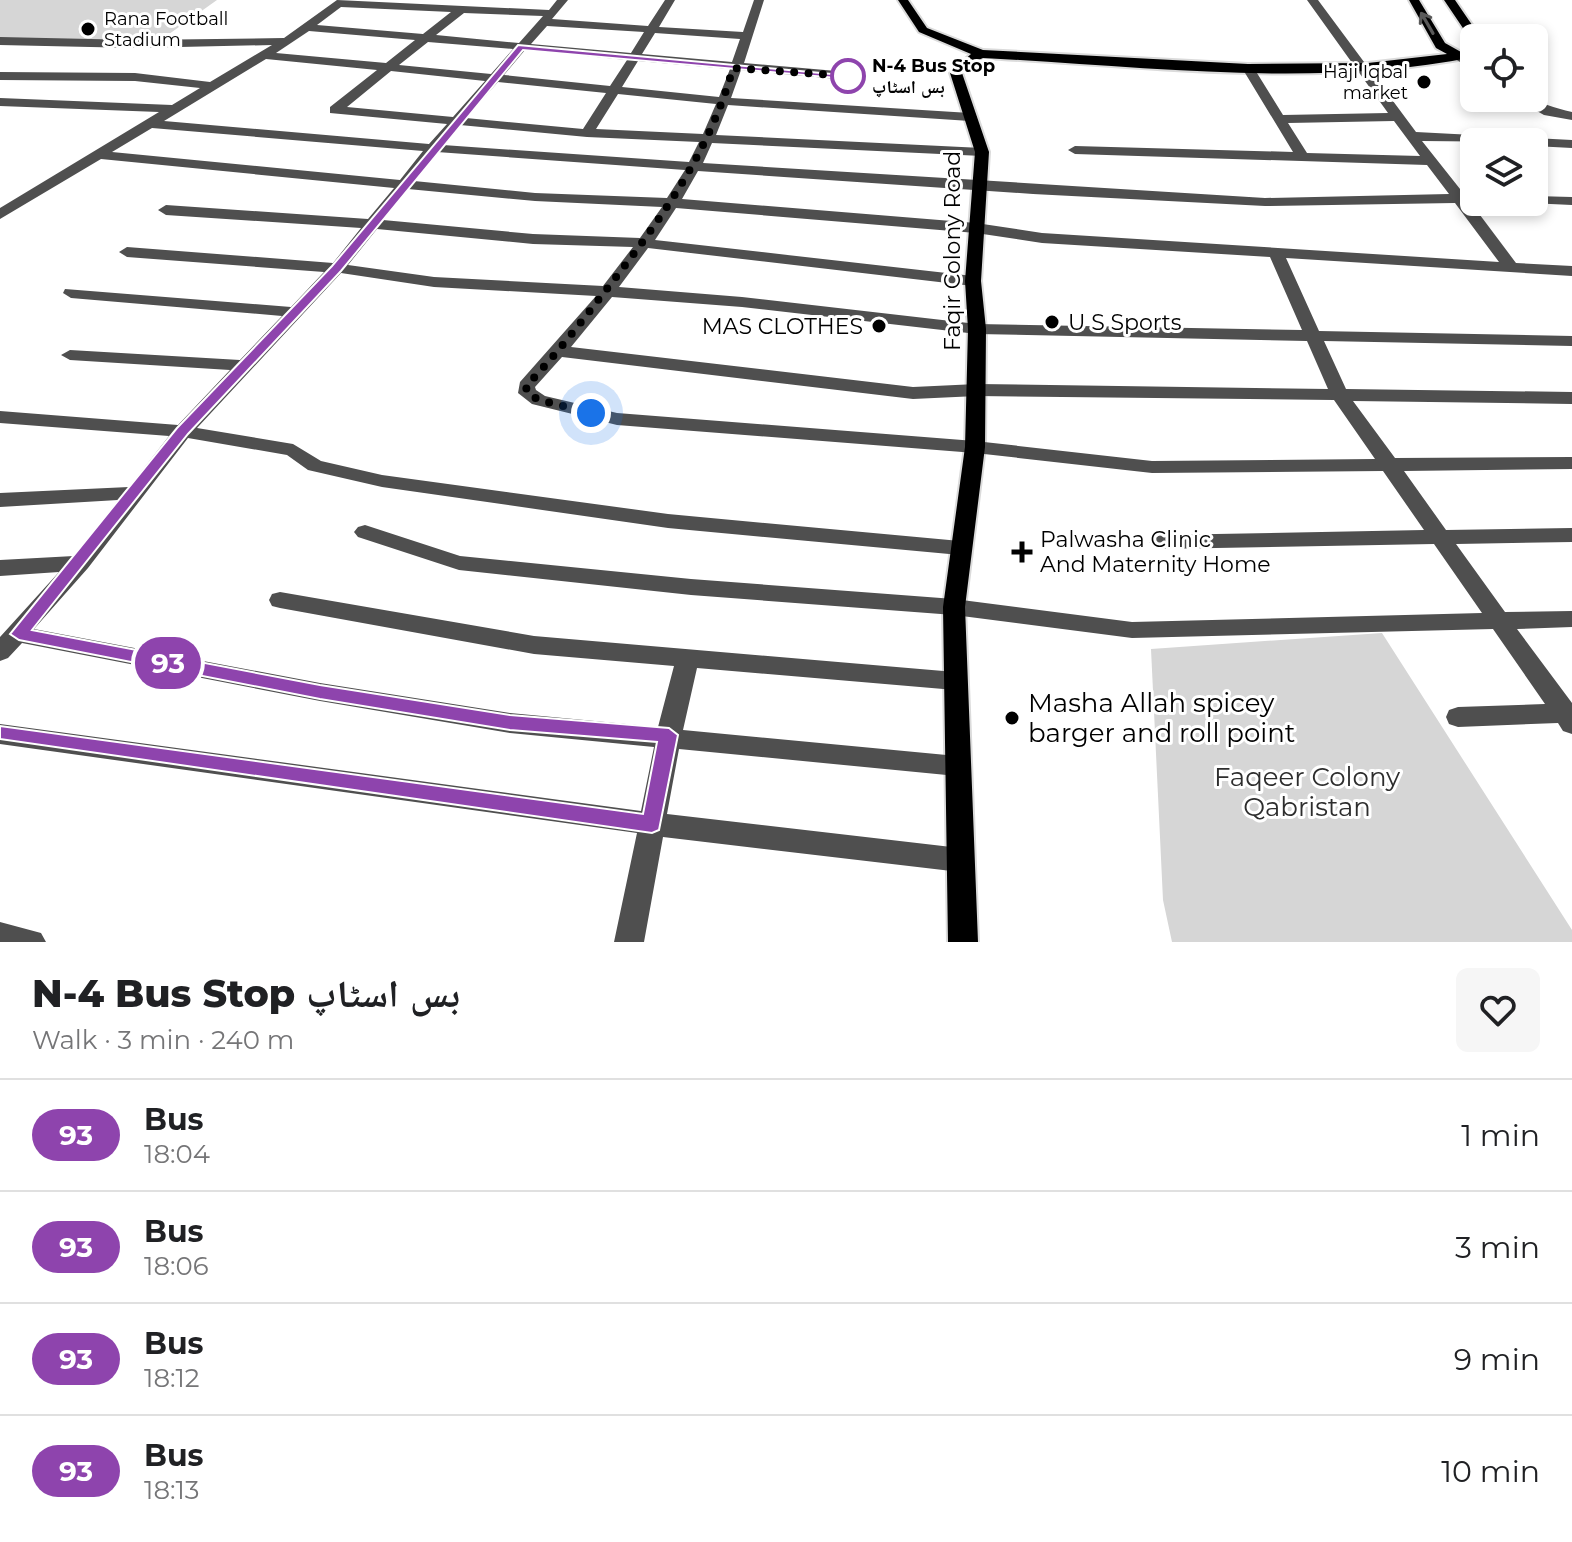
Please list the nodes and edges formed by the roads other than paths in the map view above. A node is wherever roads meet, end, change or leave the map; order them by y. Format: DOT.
graph roads {
  1 [pos="473,0"];
  2 [pos="670,0"];
  3 [pos="759,0"];
  4 [pos="903,0"];
  5 [pos="1312,0"];
  6 [pos="1414,0"];
  7 [pos="1449,0"];
  8 [pos="341,2"];
  9 [pos="460,10"];
  10 [pos="552,12"];
  11 [pos="1465,24"];
  12 [pos="306,27"];
  13 [pos="653,29"];
  14 [pos="748,36"];
  15 [pos="424,38"];
  16 [pos="0,41"];
  17 [pos="287,41"];
  18 [pos="521,47"];
  19 [pos="981,54"];
  20 [pos="264,55"];
  21 [pos="1459,56"];
  22 [pos="636,58"];
  23 [pos="1358,67"];
  24 [pos="385,68"];
  25 [pos="733,68"];
  26 [pos="1248,68"];
  27 [pos="0,76"];
  28 [pos="848,76"];
  29 [pos="492,78"];
  30 [pos="214,86"];
  31 [pos="617,89"];
  32 [pos="724,101"];
  33 [pos="0,102"];
  34 [pos="176,109"];
  35 [pos="1548,112"];
  36 [pos="1572,116"];
  37 [pos="970,117"];
  38 [pos="1399,117"];
  39 [pos="1279,119"];
  40 [pos="455,122"];
  41 [pos="152,124"];
  42 [pos="587,133"];
  43 [pos="708,136"];
  44 [pos="1414,136"];
  45 [pos="1460,138"];
  46 [pos="1548,143"];
  47 [pos="1572,144"];
  48 [pos="433,148"];
  49 [pos="1075,150"];
  50 [pos="982,152"];
  51 [pos="99,155"];
  52 [pos="1301,155"];
  53 [pos="1434,161"];
  54 [pos="693,167"];
  55 [pos="406,182"];
  56 [pos="982,183"];
  57 [pos="1460,189"];
  58 [pos="1460,197"];
  59 [pos="1548,200"];
  60 [pos="1572,201"];
  61 [pos="672,203"];
  62 [pos="166,210"];
  63 [pos="0,214"];
  64 [pos="1479,216"];
  65 [pos="373,223"];
  66 [pos="976,228"];
  67 [pos="642,243"];
  68 [pos="127,252"];
  69 [pos="1277,255"];
  70 [pos="337,268"];
  71 [pos="1512,268"];
  72 [pos="1572,271"];
  73 [pos="973,281"];
  74 [pos="604,292"];
  75 [pos="71,293"];
  76 [pos="293,312"];
  77 [pos="977,329"];
  78 [pos="1313,335"];
  79 [pos="1572,341"];
  80 [pos="559,351"];
  81 [pos="70,355"];
  82 [pos="246,366"];
  83 [pos="977,390"];
  84 [pos="1339,394"];
  85 [pos="1572,398"];
  86 [pos="0,417"];
  87 [pos="183,431"];
  88 [pos="975,447"];
  89 [pos="1572,463"];
  90 [pos="1387,464"];
  91 [pos="134,493"];
  92 [pos="0,500"];
  93 [pos="365,532"];
  94 [pos="1439,535"];
  95 [pos="1572,535"];
  96 [pos="1160,542"];
  97 [pos="960,548"];
  98 [pos="80,563"];
  99 [pos="0,568"];
  100 [pos="280,600"];
  101 [pos="954,607"];
  102 [pos="1572,619"];
  103 [pos="1498,620"];
  104 [pos="19,634"];
  105 [pos="0,652"];
  106 [pos="687,659"];
  107 [pos="955,681"];
  108 [pos="1458,717"];
  109 [pos="1569,717"];
  110 [pos="0,734"];
  111 [pos="669,735"];
  112 [pos="957,766"];
  113 [pos="652,824"];
  114 [pos="960,860"];
  115 [pos="0,935"];
  116 [pos="31,942"];
  117 [pos="629,942"];
  118 [pos="963,942"];
  1 -- 9 [label="street"];
  2 -- 13 [label="street"];
  3 -- 14 [label="street"];
  4 -- 19 [label="main road"];
  5 -- 23 [label="street"];
  21 -- 6 [label="main road, one-way"];
  7 -- 11 [label="main road"];
  8 -- 9 [label="street"];
  8 -- 12 [label="street"];
  9 -- 10 [label="street"];
  9 -- 15 [label="street"];
  10 -- 13 [label="street"];
  10 -- 18 [label="street"];
  12 -- 15 [label="street"];
  12 -- 17 [label="street"];
  13 -- 14 [label="street"];
  13 -- 22 [label="street"];
  14 -- 25 [label="street"];
  15 -- 18 [label="street"];
  15 -- 24 [label="street"];
  16 -- 17 [label="street"];
  17 -- 20 [label="street"];
  18 -- 22 [label="street"];
  18 -- 29 [label="street"];
  19 -- 26 [label="main road"];
  19 -- 37 [label="main road, Faqir Colony Road"];
  20 -- 24 [label="street"];
  20 -- 30 [label="street"];
  21 -- 23 [label="main road"];
  22 -- 25 [label="street"];
  22 -- 31 [label="street"];
  23 -- 26 [label="main road"];
  23 -- 38 [label="street"];
  24 -- 29 [label="street"];
  24 -- 40 [label="street"];
  25 -- 28 [label="street"];
  25 -- 32 [label="street"];
  26 -- 39 [label="street"];
  27 -- 30 [label="street"];
  29 -- 31 [label="street"];
  29 -- 40 [label="street"];
  30 -- 34 [label="street"];
  31 -- 32 [label="street"];
  31 -- 42 [label="street"];
  32 -- 37 [label="street"];
  32 -- 43 [label="street"];
  33 -- 34 [label="street"];
  34 -- 41 [label="street"];
  35 -- 36 [label="street"];
  37 -- 50 [label="main road, Faqir Colony Road"];
  38 -- 39 [label="street"];
  38 -- 44 [label="street"];
  39 -- 52 [label="street"];
  40 -- 42 [label="street"];
  40 -- 48 [label="street"];
  41 -- 48 [label="street"];
  41 -- 51 [label="street"];
  42 -- 43 [label="street"];
  43 -- 50 [label="street"];
  43 -- 54 [label="street"];
  44 -- 45 [label="street"];
  44 -- 53 [label="street"];
  46 -- 47 [label="street"];
  48 -- 54 [label="street"];
  48 -- 55 [label="street"];
  49 -- 52 [label="street"];
  50 -- 56 [label="main road, Faqir Colony Road"];
  51 -- 55 [label="street"];
  51 -- 63 [label="street"];
  52 -- 53 [label="street"];
  53 -- 57 [label="street"];
  54 -- 56 [label="street"];
  54 -- 61 [label="street"];
  55 -- 61 [label="street"];
  55 -- 65 [label="street"];
  56 -- 58 [label="street"];
  56 -- 66 [label="main road, Faqir Colony Road"];
  59 -- 60 [label="street"];
  61 -- 66 [label="street"];
  61 -- 67 [label="street"];
  62 -- 65 [label="street"];
  64 -- 71 [label="street"];
  65 -- 67 [label="street"];
  65 -- 70 [label="street"];
  66 -- 69 [label="street"];
  66 -- 73 [label="main road, Faqir Colony Road"];
  67 -- 73 [label="street"];
  67 -- 74 [label="street"];
  68 -- 70 [label="street"];
  69 -- 71 [label="street"];
  69 -- 78 [label="street"];
  70 -- 74 [label="street"];
  70 -- 76 [label="street"];
  71 -- 72 [label="street"];
  73 -- 77 [label="main road, Faqir Colony Road"];
  74 -- 77 [label="street"];
  74 -- 80 [label="street"];
  75 -- 76 [label="street"];
  76 -- 82 [label="street"];
  77 -- 78 [label="street"];
  77 -- 83 [label="main road, Faqir Colony Road"];
  78 -- 79 [label="street"];
  78 -- 84 [label="street"];
  80 -- 83 [label="street"];
  80 -- 88 [label="street"];
  81 -- 82 [label="street"];
  82 -- 87 [label="street"];
  83 -- 84 [label="street"];
  83 -- 88 [label="main road, Faqir Colony Road"];
  84 -- 85 [label="street"];
  84 -- 90 [label="street"];
  86 -- 87 [label="street"];
  87 -- 91 [label="street"];
  87 -- 97 [label="street"];
  88 -- 90 [label="street"];
  88 -- 97 [label="main road, Faqir Colony Road"];
  89 -- 90 [label="street"];
  90 -- 94 [label="street"];
  91 -- 92 [label="street"];
  91 -- 98 [label="street"];
  93 -- 101 [label="street"];
  94 -- 95 [label="street"];
  94 -- 96 [label="street"];
  94 -- 103 [label="street"];
  97 -- 101 [label="main road, Faqir Colony Road"];
  98 -- 99 [label="street"];
  98 -- 104 [label="street"];
  100 -- 106 [label="street"];
  101 -- 103 [label="street"];
  101 -- 107 [label="main road, Faqir Colony Road"];
  102 -- 103 [label="street"];
  103 -- 109 [label="street"];
  104 -- 105 [label="street"];
  104 -- 111 [label="street"];
  106 -- 107 [label="street"];
  106 -- 111 [label="street"];
  107 -- 112 [label="main road, Faqir Colony Road"];
  108 -- 109 [label="street"];
  110 -- 113 [label="street"];
  111 -- 112 [label="street"];
  111 -- 113 [label="street"];
  112 -- 114 [label="main road, Faqir Colony Road"];
  113 -- 114 [label="street"];
  113 -- 117 [label="street"];
  114 -- 118 [label="main road, Faqir Colony Road"];
  115 -- 116 [label="street"];
}
